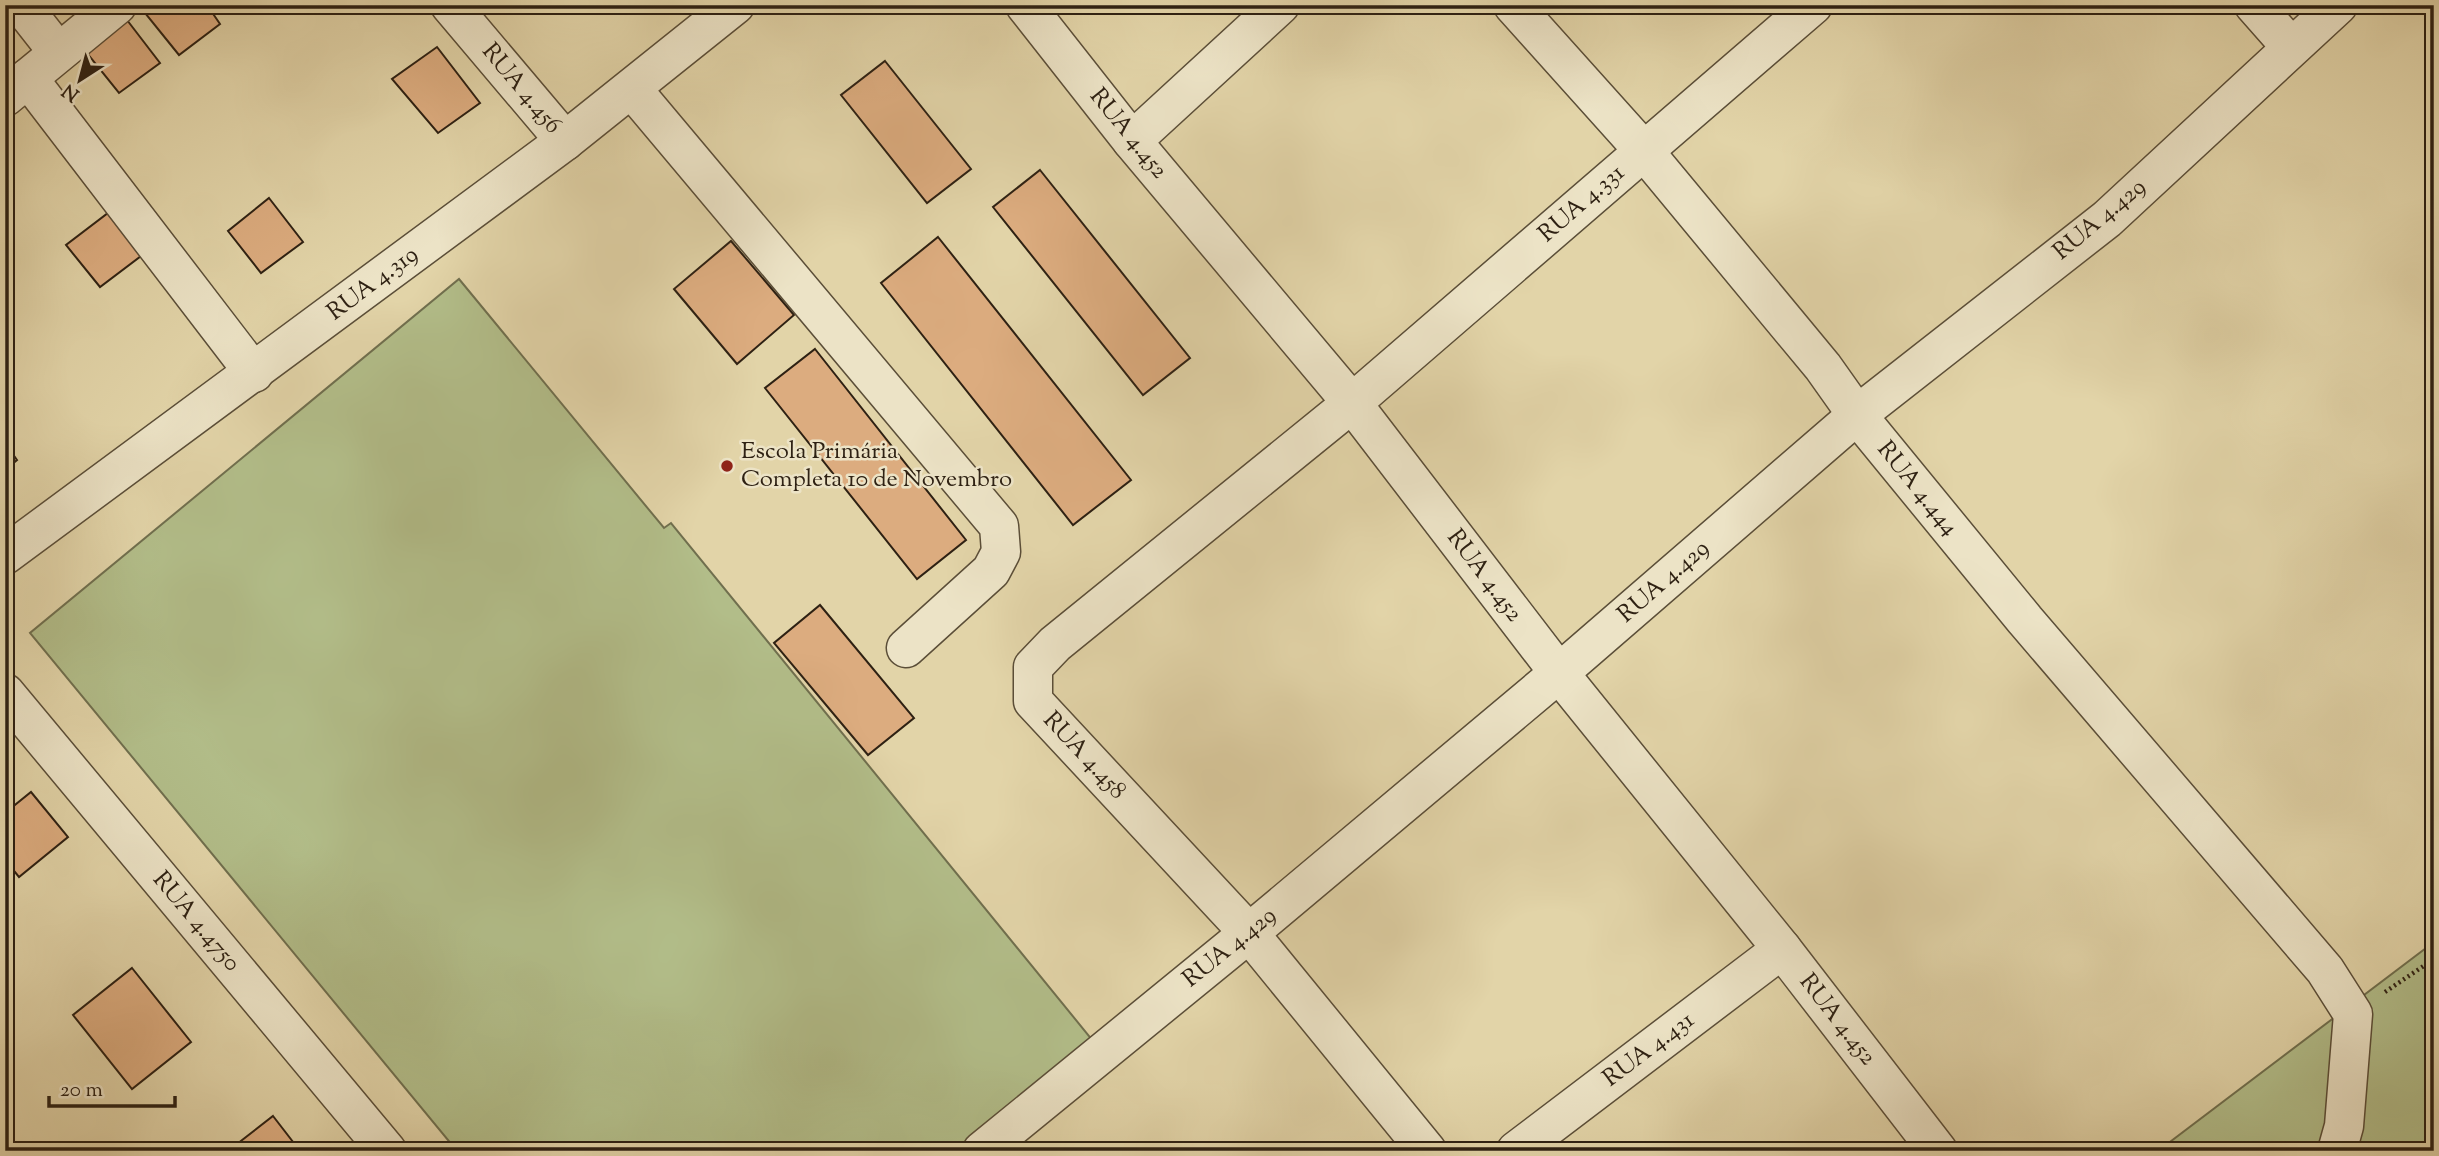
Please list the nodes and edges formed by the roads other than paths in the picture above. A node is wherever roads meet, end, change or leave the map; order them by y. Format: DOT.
graph roads {
  1 [pos="21,5"];
  2 [pos="117,5"];
  3 [pos="450,5"];
  4 [pos="735,5"];
  5 [pos="1025,5"];
  6 [pos="1280,5"];
  7 [pos="1513,5"];
  8 [pos="1813,5"];
  9 [pos="2254,5"];
  10 [pos="2338,5"];
  11 [pos="2291,47"];
  12 [pos="58,52"];
  13 [pos="17,87"];
  14 [pos="632,89"];
  15 [pos="565,141"];
  16 [pos="1132,141"];
  17 [pos="1644,151"];
  18 [pos="254,373"];
  19 [pos="1352,403"];
  20 [pos="1857,415"];
  21 [pos="5,555"];
  22 [pos="906,648"];
  23 [pos="1559,673"];
  24 [pos="5,693"];
  25 [pos="1249,933"];
  26 [pos="1782,949"];
  27 [pos="387,1151"];
  28 [pos="982,1151"];
  29 [pos="1427,1151"];
  30 [pos="1516,1151"];
  31 [pos="1938,1151"];
  32 [pos="2337,1151"];
  1 -- 12 [label="street"];
  2 -- 12 [label="street"];
  3 -- 15 [label="street, RUA 4.456"];
  4 -- 14 [label="street, RUA 4.319"];
  5 -- 16 [label="street, RUA 4.452"];
  6 -- 16 [label="street"];
  7 -- 17 [label="street, RUA 4.444"];
  8 -- 17 [label="street, RUA 4.331"];
  9 -- 11 [label="street"];
  10 -- 11 [label="street, RUA 4.429"];
  11 -- 20 [label="street, RUA 4.429"];
  12 -- 13 [label="street"];
  13 -- 18 [label="street"];
  14 -- 15 [label="street, RUA 4.319"];
  14 -- 22 [label="street"];
  15 -- 18 [label="street, RUA 4.319"];
  16 -- 19 [label="street, RUA 4.452"];
  17 -- 19 [label="street, RUA 4.331"];
  17 -- 20 [label="street, RUA 4.444"];
  18 -- 21 [label="street, RUA 4.319"];
  19 -- 23 [label="street, RUA 4.452"];
  19 -- 25 [label="street, RUA 4.458"];
  20 -- 23 [label="street, RUA 4.429"];
  20 -- 32 [label="street, RUA 4.444"];
  23 -- 25 [label="street, RUA 4.429"];
  23 -- 26 [label="street, RUA 4.452"];
  24 -- 27 [label="street, RUA 4.4750"];
  25 -- 28 [label="street, RUA 4.429"];
  25 -- 29 [label="street, RUA 4.458"];
  26 -- 30 [label="street, RUA 4.431"];
  26 -- 31 [label="street, RUA 4.452"];
}
